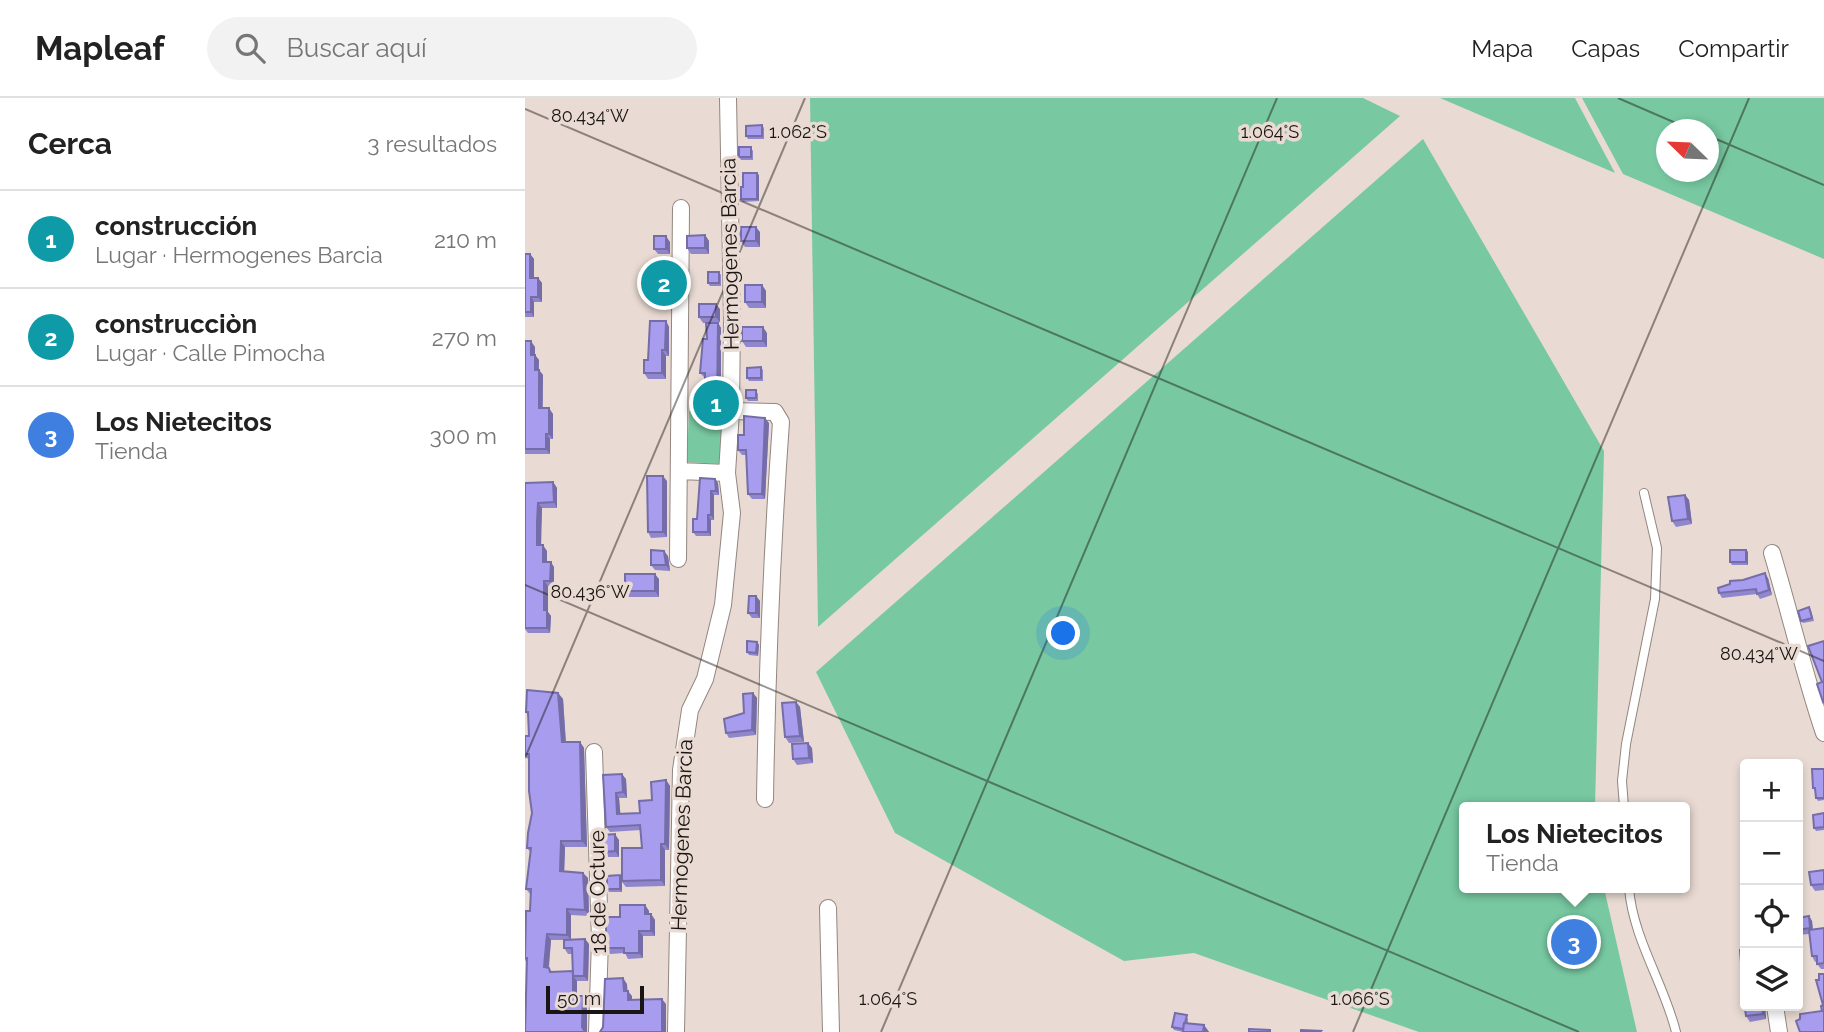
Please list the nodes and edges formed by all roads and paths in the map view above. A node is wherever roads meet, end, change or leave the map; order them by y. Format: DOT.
graph roads {
  1 [pos="728,98"];
  2 [pos="681,208"];
  3 [pos="731,411"];
  4 [pos="680,471"];
  5 [pos="727,473"];
  6 [pos="1644,493"];
  7 [pos="1772,553"];
  8 [pos="678,559"];
  9 [pos="1824,733"];
  10 [pos="594,752"];
  11 [pos="765,799"];
  12 [pos="1624,802"];
  13 [pos="1630,893"];
  14 [pos="828,908"];
  15 [pos="1776,1011"];
  16 [pos="597,1032"];
  17 [pos="676,1032"];
  18 [pos="831,1032"];
  19 [pos="1676,1032"];
  20 [pos="1779,1032"];
  1 -- 3 [label="street, Hermogenes Barcia"];
  2 -- 4 [label="street"];
  3 -- 5 [label="street, Hermogenes Barcia"];
  3 -- 11 [label="street"];
  4 -- 5 [label="street"];
  4 -- 8 [label="street"];
  5 -- 17 [label="street, Hermogenes Barcia"];
  6 -- 12 [label="lane"];
  7 -- 9 [label="street"];
  10 -- 16 [label="street, 18 de Octure"];
  13 -- 19 [label="lane"];
  14 -- 18 [label="street"];
  15 -- 20 [label="street"];
}
